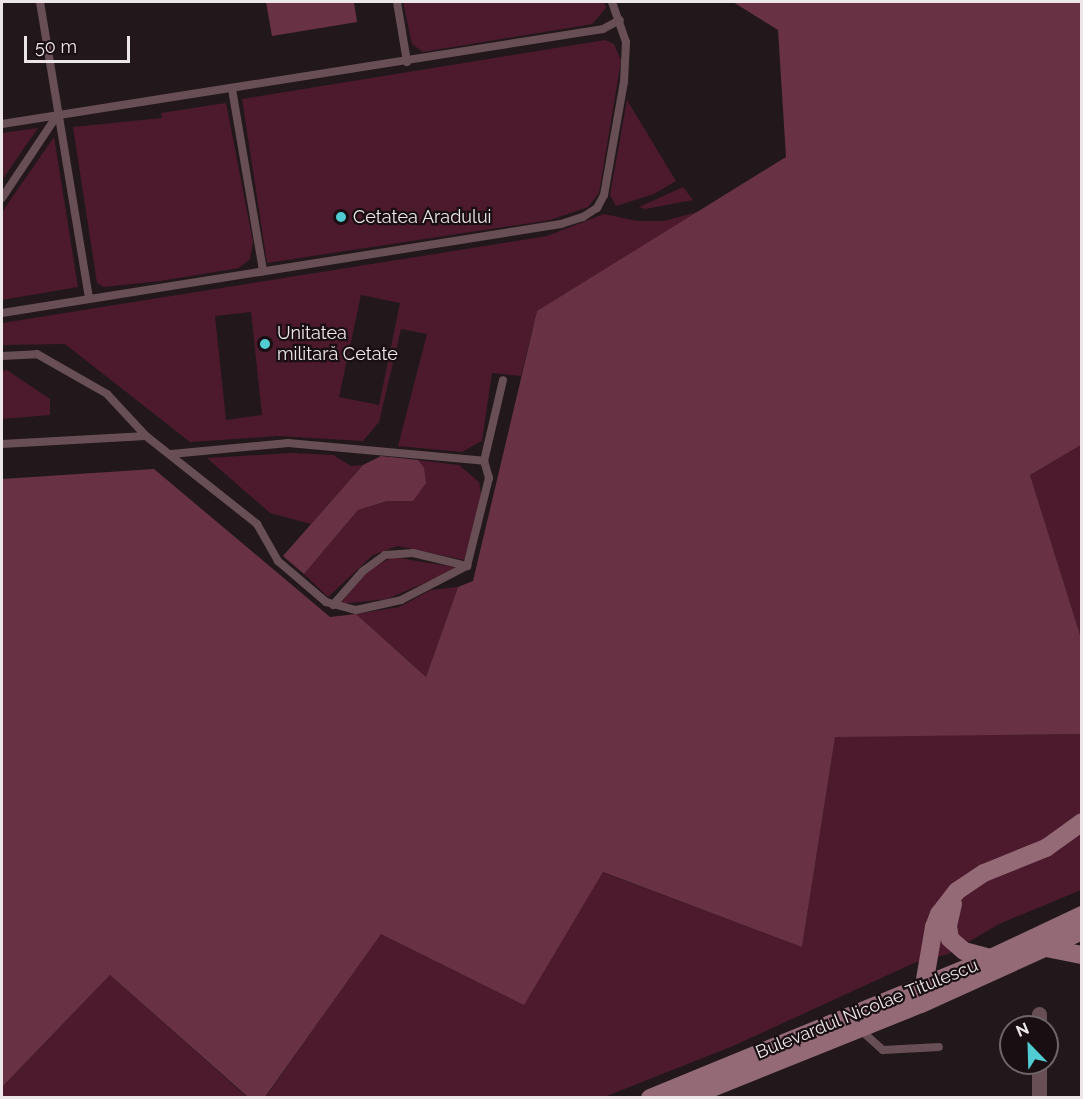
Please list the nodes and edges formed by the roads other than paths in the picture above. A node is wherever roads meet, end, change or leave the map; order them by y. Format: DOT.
graph roads {
  1 [pos="40,2"];
  2 [pos="397,2"];
  3 [pos="612,2"];
  4 [pos="620,20"];
  5 [pos="407,62"];
  6 [pos="232,89"];
  7 [pos="58,114"];
  8 [pos="2,124"];
  9 [pos="2,198"];
  10 [pos="263,271"];
  11 [pos="89,298"];
  12 [pos="2,313"];
  13 [pos="2,356"];
  14 [pos="503,380"];
  15 [pos="146,436"];
  16 [pos="2,444"];
  17 [pos="171,454"];
  18 [pos="484,461"];
  19 [pos="467,566"];
  20 [pos="333,605"];
  21 [pos="1082,822"];
  22 [pos="957,891"];
  23 [pos="1082,915"];
  24 [pos="1082,931"];
  25 [pos="1046,948"];
  26 [pos="1082,955"];
  27 [pos="991,958"];
  28 [pos="924,985"];
  29 [pos="865,1034"];
  30 [pos="939,1047"];
  31 [pos="1039,1075"];
  32 [pos="650,1098"];
  33 [pos="687,1098"];
  34 [pos="1039,1098"];
  1 -- 7 [label="lane"];
  2 -- 5 [label="lane"];
  3 -- 4 [label="lane"];
  4 -- 5 [label="lane"];
  4 -- 10 [label="lane"];
  5 -- 6 [label="lane"];
  6 -- 7 [label="lane"];
  6 -- 10 [label="lane"];
  7 -- 8 [label="lane"];
  7 -- 9 [label="lane"];
  7 -- 11 [label="lane"];
  10 -- 11 [label="lane"];
  11 -- 12 [label="lane"];
  13 -- 15 [label="lane"];
  14 -- 18 [label="lane"];
  15 -- 16 [label="lane"];
  15 -- 17 [label="lane"];
  17 -- 18 [label="lane"];
  17 -- 20 [label="lane"];
  18 -- 19 [label="lane"];
  19 -- 20 [label="lane"];
  19 -- 20 [label="lane"];
  21 -- 22 [label="main road"];
  22 -- 27 [label="main road"];
  22 -- 28 [label="main road"];
  23 -- 27 [label="main road, Bulevardul Nicolae Titulescu"];
  24 -- 25 [label="main road, Bulevardul Nicolae Titulescu"];
  25 -- 26 [label="main road"];
  25 -- 33 [label="main road, Bulevardul Nicolae Titulescu"];
  27 -- 28 [label="main road, Bulevardul Nicolae Titulescu"];
  28 -- 32 [label="main road, Bulevardul Nicolae Titulescu"];
  29 -- 30 [label="lane"];
  31 -- 34 [label="street"];
}
